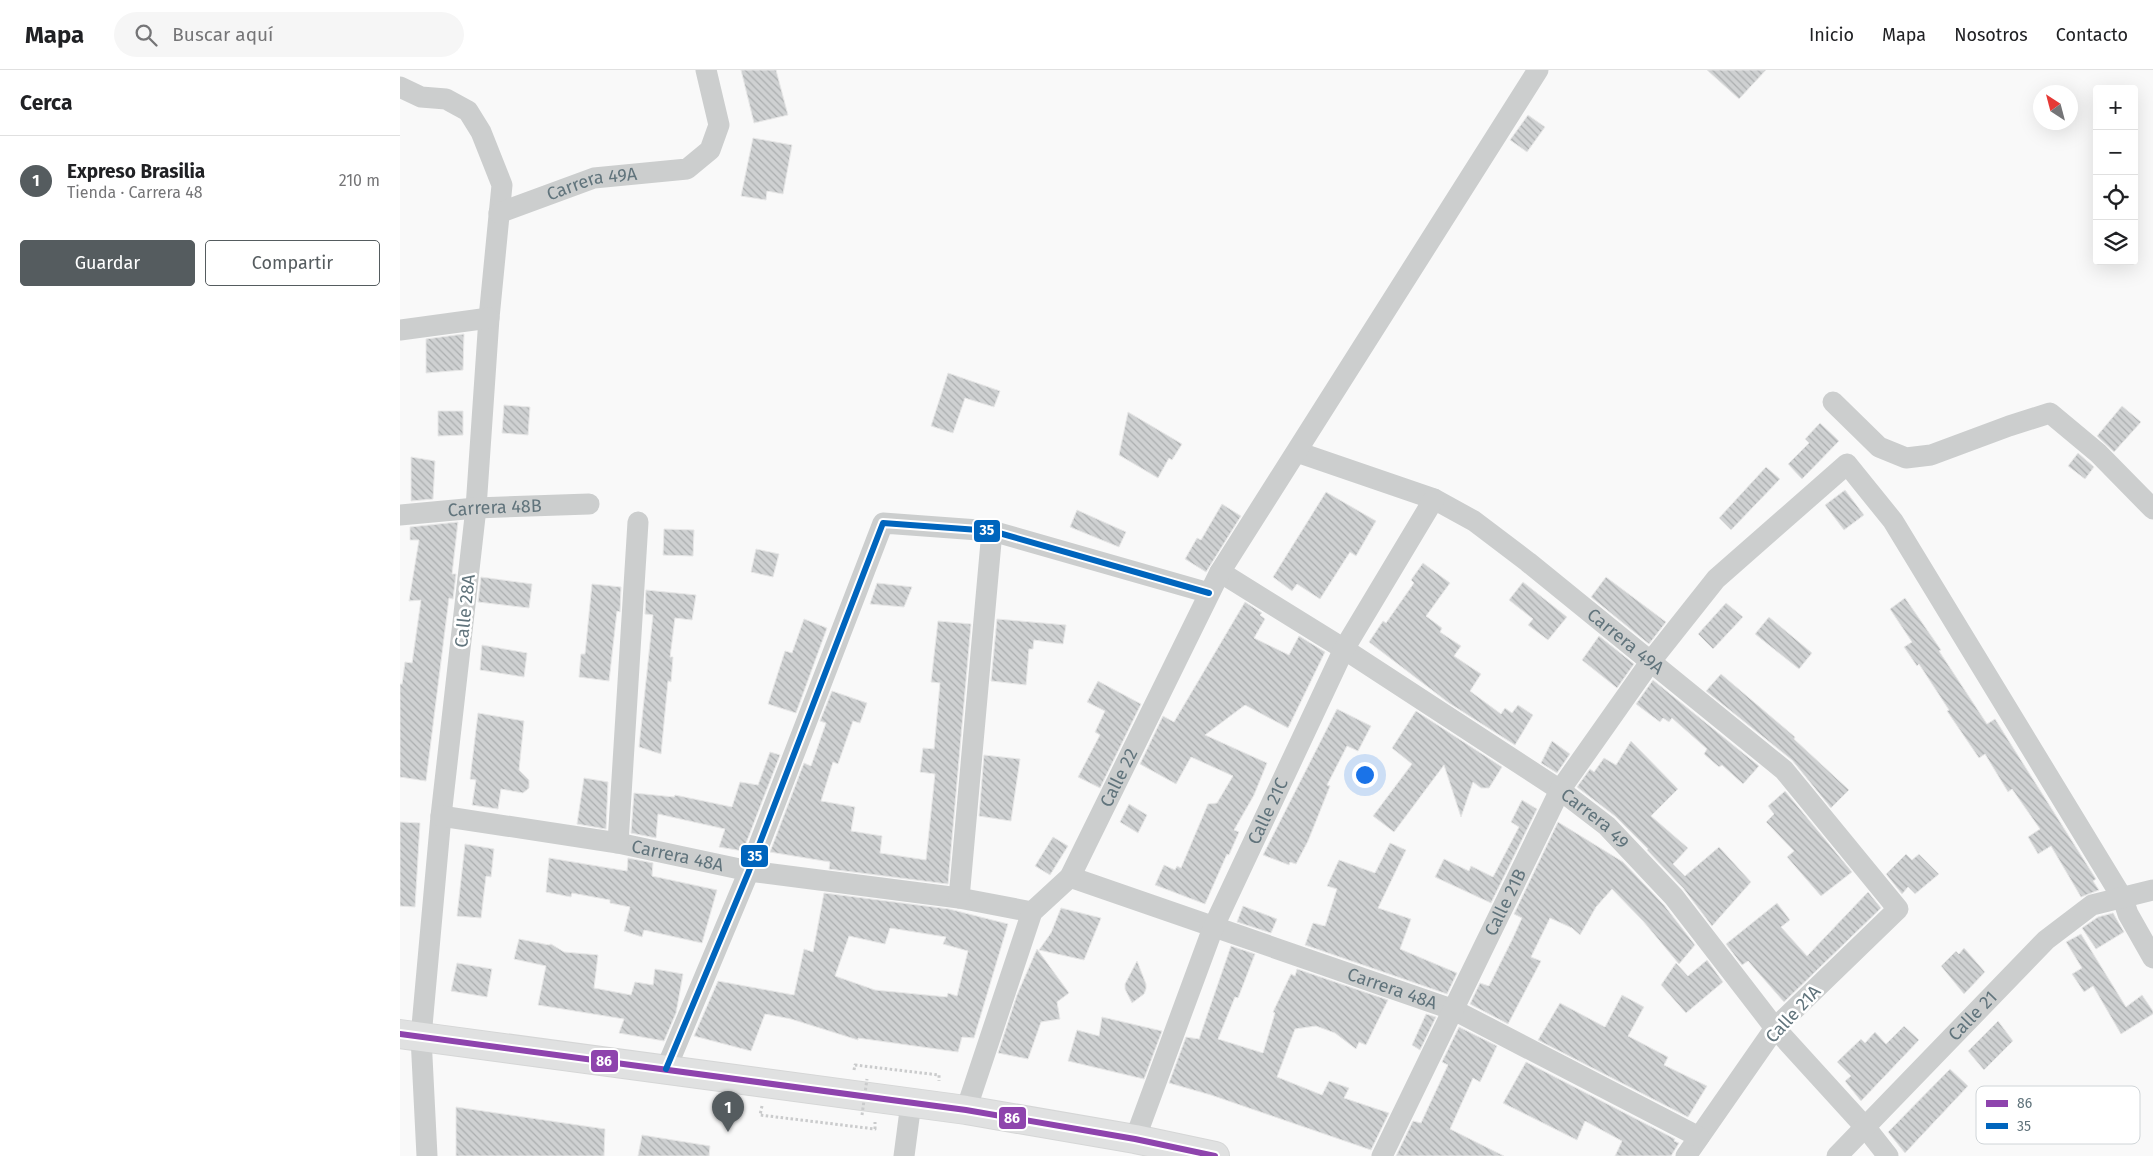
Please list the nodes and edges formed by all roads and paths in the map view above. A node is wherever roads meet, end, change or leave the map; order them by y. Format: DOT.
graph roads {
  1 [pos="706,70"];
  2 [pos="1538,70"];
  3 [pos="400,87"];
  4 [pos="499,213"];
  5 [pos="489,318"];
  6 [pos="400,330"];
  7 [pos="1833,402"];
  8 [pos="1297,452"];
  9 [pos="1434,499"];
  10 [pos="590,504"];
  11 [pos="476,508"];
  12 [pos="2153,509"];
  13 [pos="400,515"];
  14 [pos="638,522"];
  15 [pos="992,531"];
  16 [pos="1220,572"];
  17 [pos="1209,593"];
  18 [pos="1344,649"];
  19 [pos="1652,661"];
  20 [pos="1560,790"];
  21 [pos="441,816"];
  22 [pos="618,843"];
  23 [pos="749,871"];
  24 [pos="1070,877"];
  25 [pos="2153,890"];
  26 [pos="959,898"];
  27 [pos="2123,899"];
  28 [pos="1898,909"];
  29 [pos="1032,912"];
  30 [pos="1213,928"];
  31 [pos="2153,958"];
  32 [pos="1454,1010"];
  33 [pos="1775,1028"];
  34 [pos="410,1035"];
  35 [pos="666,1069"];
  36 [pos="867,1079"];
  37 [pos="911,1103"];
  38 [pos="966,1110"];
  39 [pos="862,1115"];
  40 [pos="1866,1128"];
  41 [pos="1699,1137"];
  42 [pos="1134,1139"];
  43 [pos="427,1156"];
  44 [pos="904,1156"];
  45 [pos="1215,1156"];
  46 [pos="1382,1156"];
  47 [pos="1686,1156"];
  48 [pos="1837,1156"];
  49 [pos="1888,1156"];
  1 -- 4 [label="street, Carrera 49A"];
  2 -- 8 [label="street, Calle 22"];
  3 -- 4 [label="street, Calle 28A"];
  4 -- 5 [label="street, Calle 28A"];
  5 -- 6 [label="street"];
  5 -- 11 [label="street, Calle 28A"];
  7 -- 12 [label="street"];
  8 -- 9 [label="street, Carrera 49A"];
  8 -- 16 [label="street, Calle 22"];
  9 -- 18 [label="street, Calle 21C"];
  9 -- 19 [label="street, Carrera 49A"];
  10 -- 11 [label="street, Carrera 48B"];
  11 -- 13 [label="street, Carrera 48B"];
  11 -- 21 [label="street, Calle 28A"];
  14 -- 22 [label="street"];
  15 -- 17 [label="street"];
  15 -- 23 [label="street"];
  15 -- 26 [label="street"];
  16 -- 17 [label="street, Calle 22"];
  16 -- 18 [label="street, Carrera 49"];
  17 -- 24 [label="street, Calle 22"];
  18 -- 20 [label="street, Carrera 49"];
  18 -- 30 [label="street, Calle 21C"];
  19 -- 20 [label="street, Calle 21B"];
  19 -- 27 [label="street, Calle 21B"];
  19 -- 28 [label="street, Carrera 49A"];
  20 -- 32 [label="street, Calle 21B"];
  20 -- 33 [label="street, Carrera 49"];
  21 -- 22 [label="street, Carrera 48A"];
  21 -- 34 [label="street, Calle 28A"];
  22 -- 23 [label="street, Carrera 48A"];
  23 -- 26 [label="street, Carrera 48A"];
  23 -- 35 [label="street"];
  24 -- 29 [label="street, Calle 22"];
  24 -- 30 [label="street, Carrera 48A"];
  25 -- 27 [label="street, Calle 21"];
  26 -- 29 [label="street, Carrera 48A"];
  27 -- 31 [label="street"];
  27 -- 40 [label="street, Calle 21"];
  28 -- 33 [label="street, Calle 21A"];
  29 -- 38 [label="street, Calle 22"];
  30 -- 32 [label="street, Carrera 48A"];
  30 -- 42 [label="street, Calle 21C"];
  32 -- 41 [label="street, Carrera 48A"];
  32 -- 46 [label="street, Calle 21B"];
  33 -- 40 [label="street, Carrera 49"];
  33 -- 41 [label="street, Calle 21A"];
  34 -- 35 [label="highway"];
  34 -- 43 [label="street, Calle 28A"];
  35 -- 37 [label="highway"];
  36 -- 39 [label="path, bridge"];
  37 -- 38 [label="highway"];
  37 -- 44 [label="street"];
  38 -- 42 [label="highway"];
  40 -- 48 [label="street, Calle 21"];
  40 -- 49 [label="street, Carrera 49"];
  41 -- 47 [label="street, Calle 21A"];
  42 -- 45 [label="highway"];
}
